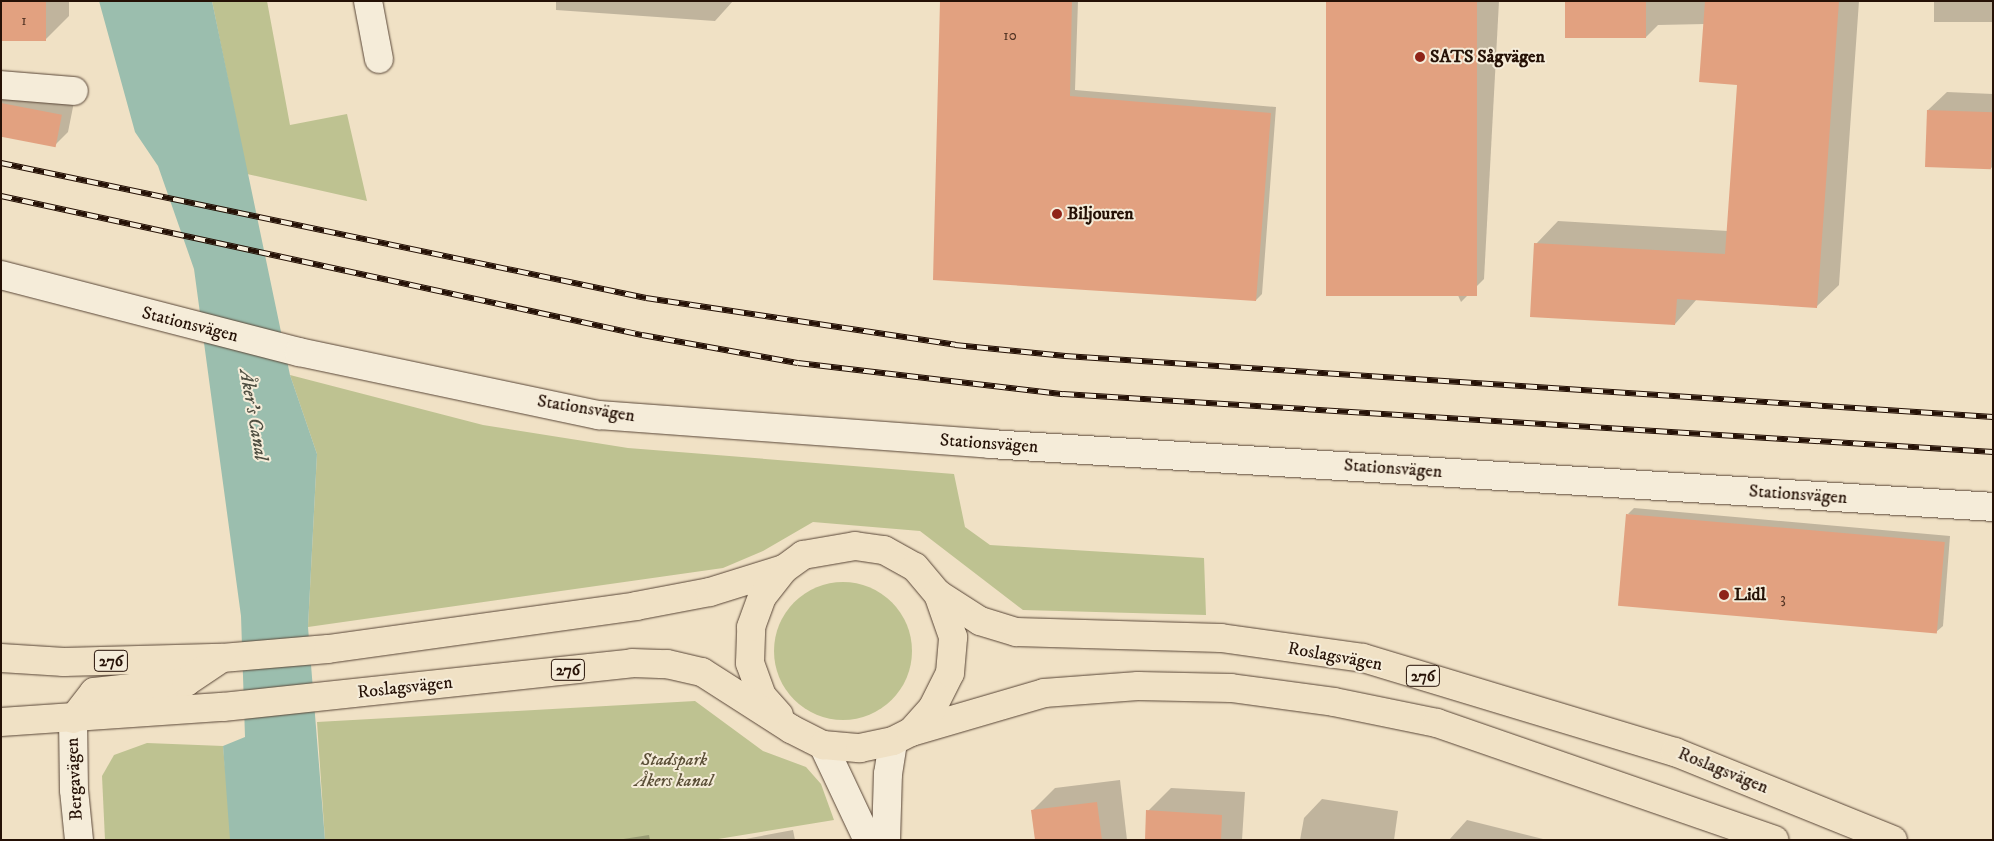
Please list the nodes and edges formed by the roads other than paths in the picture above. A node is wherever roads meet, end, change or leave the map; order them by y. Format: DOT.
graph roads {
  1 [pos="368,1"];
  2 [pos="378,59"];
  3 [pos="1,85"];
  4 [pos="74,91"];
  5 [pos="1,275"];
  6 [pos="1993,508"];
  7 [pos="784,570"];
  8 [pos="938,594"];
  9 [pos="1,658"];
  10 [pos="222,658"];
  11 [pos="73,718"];
  12 [pos="1,722"];
  13 [pos="791,729"];
  14 [pos="902,737"];
  15 [pos="823,745"];
  16 [pos="79,840"];
  17 [pos="868,840"];
  18 [pos="886,840"];
  19 [pos="1774,840"];
  20 [pos="1894,840"];
  1 -- 2 [label="street"];
  3 -- 4 [label="street"];
  5 -- 6 [label="street, Stationsvägen"];
  7 -- 8 [label="main road, Roslagsvägen / 276"];
  7 -- 10 [label="main road, Roslagsvägen / 276"];
  7 -- 13 [label="main road, Roslagsvägen / 276"];
  8 -- 14 [label="main road, Roslagsvägen / 276"];
  8 -- 20 [label="main road, Roslagsvägen / 276"];
  9 -- 10 [label="main road, Roslagsvägen / 276"];
  10 -- 11 [label="main road"];
  11 -- 12 [label="main road, Roslagsvägen / 276"];
  11 -- 13 [label="main road, Roslagsvägen / 276"];
  11 -- 16 [label="street, Bergavägen"];
  13 -- 15 [label="main road, Roslagsvägen / 276"];
  14 -- 15 [label="main road, Roslagsvägen / 276"];
  14 -- 18 [label="street"];
  14 -- 19 [label="main road, Roslagsvägen / 276"];
  15 -- 17 [label="street"];
}
